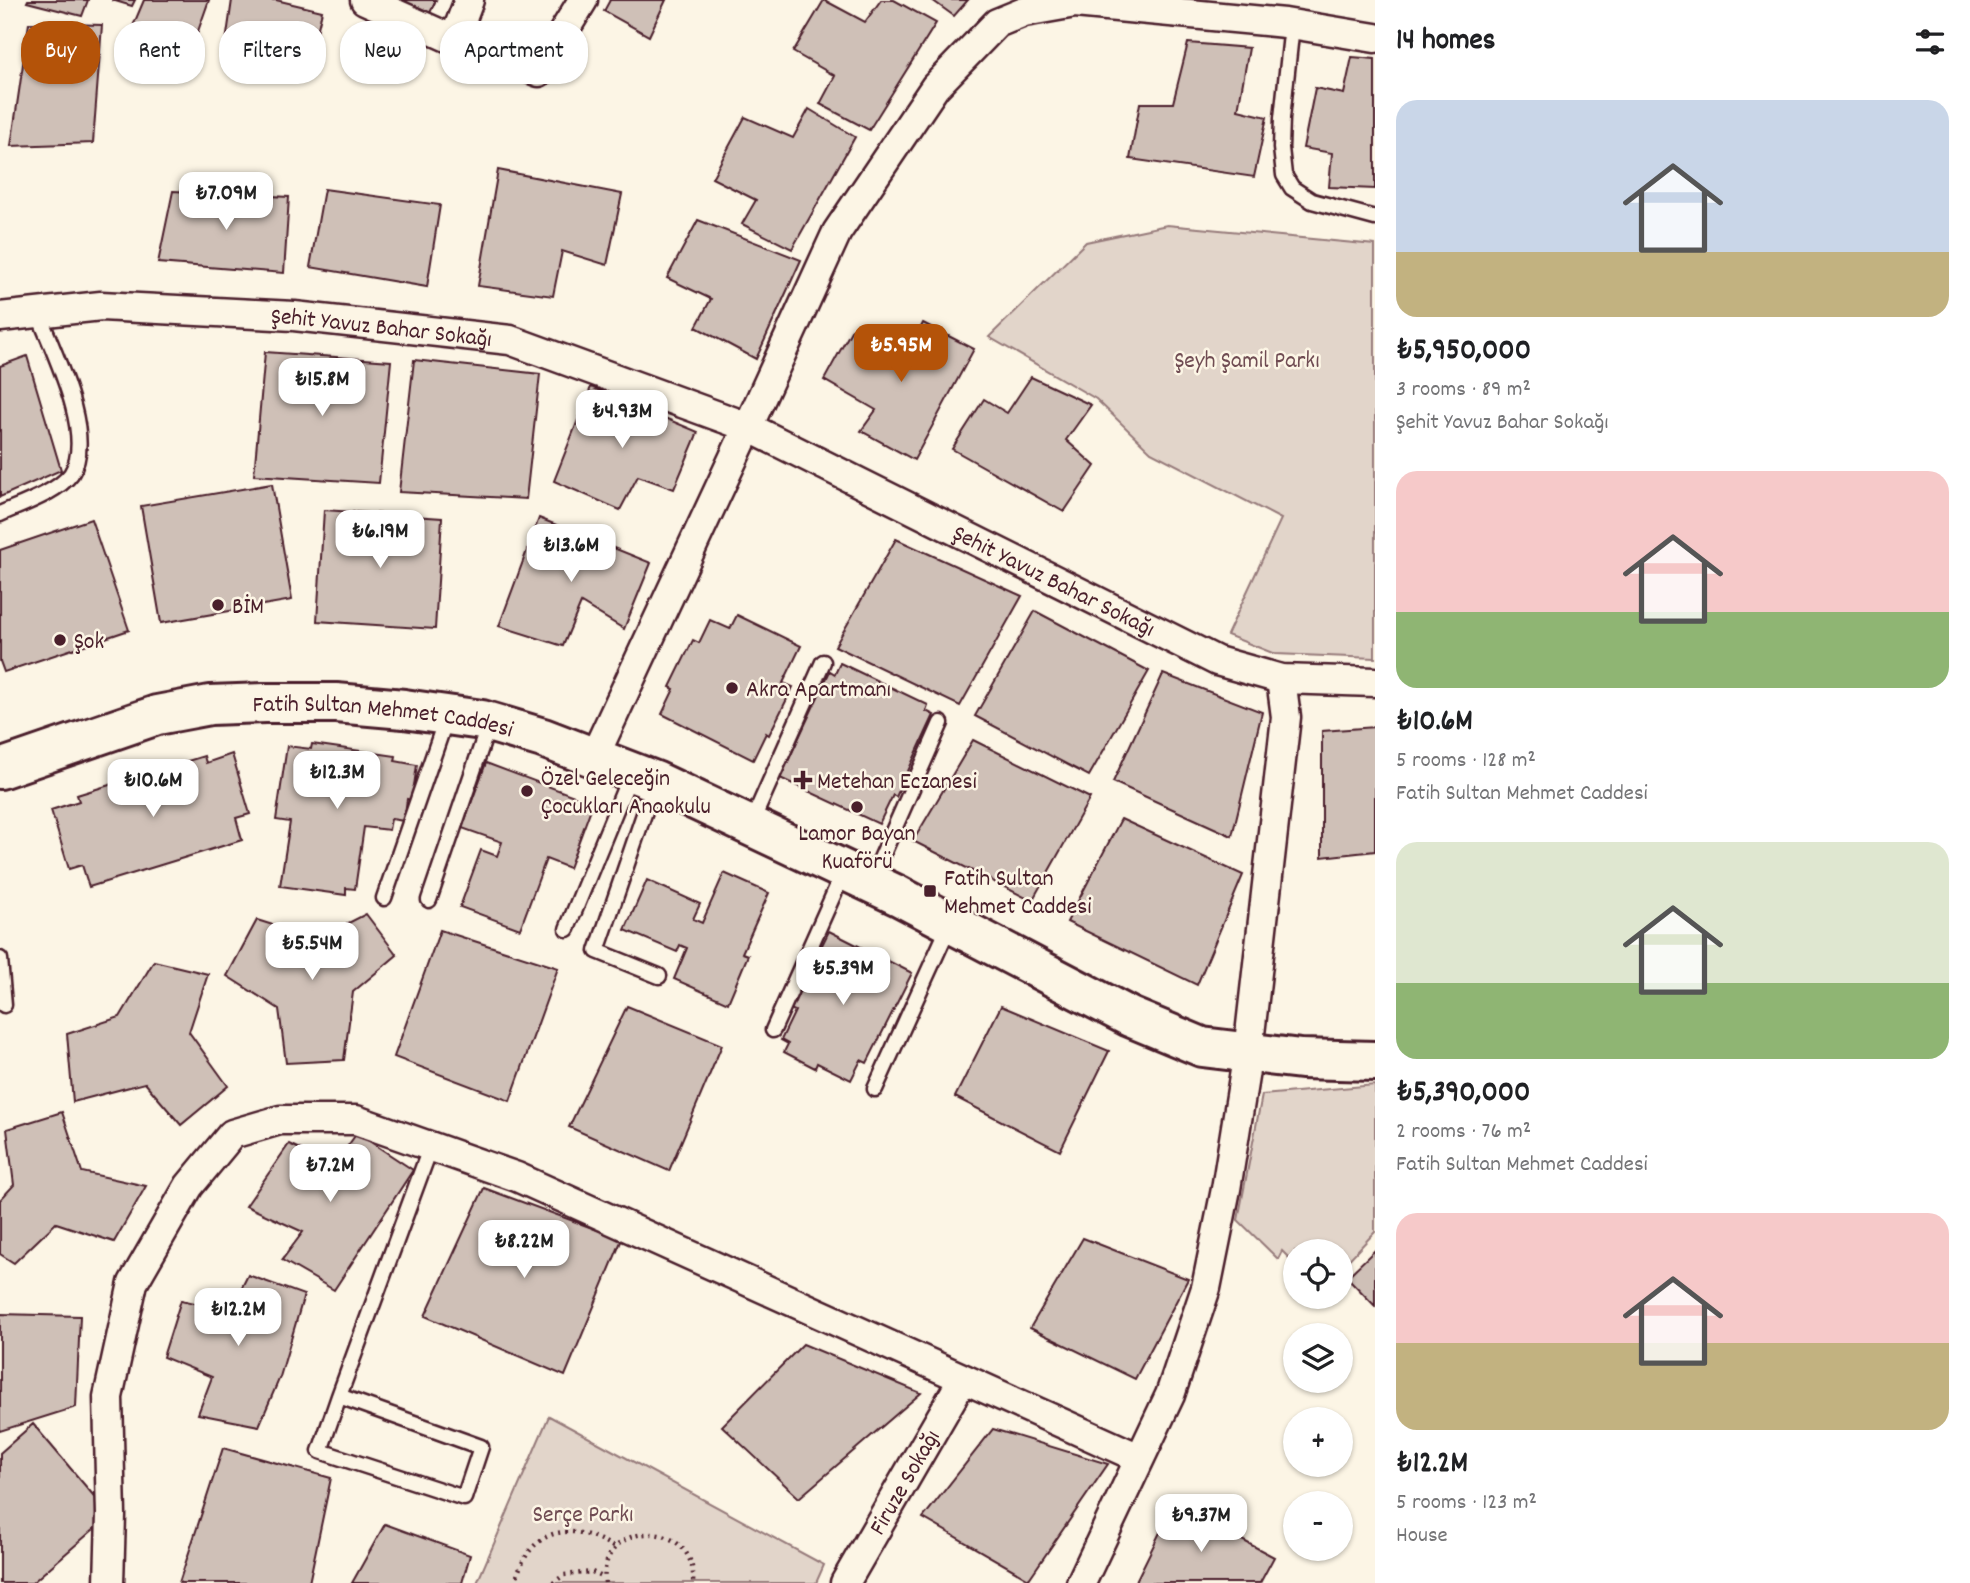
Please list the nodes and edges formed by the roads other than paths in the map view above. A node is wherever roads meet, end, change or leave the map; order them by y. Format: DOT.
graph roads {
  1 [pos="365,0"];
  2 [pos="469,0"];
  3 [pos="583,0"];
  4 [pos="1196,7"];
  5 [pos="461,21"];
  6 [pos="570,21"];
  7 [pos="1292,24"];
  8 [pos="440,34"];
  9 [pos="1375,38"];
  10 [pos="1375,218"];
  11 [pos="38,313"];
  12 [pos="0,317"];
  13 [pos="748,426"];
  14 [pos="0,514"];
  15 [pos="823,662"];
  16 [pos="1281,679"];
  17 [pos="1375,682"];
  18 [pos="447,715"];
  19 [pos="489,722"];
  20 [pos="941,723"];
  21 [pos="594,757"];
  22 [pos="0,769"];
  23 [pos="643,776"];
  24 [pos="751,826"];
  25 [pos="858,876"];
  26 [pos="384,898"];
  27 [pos="429,900"];
  28 [pos="951,922"];
  29 [pos="567,929"];
  30 [pos="0,959"];
  31 [pos="659,976"];
  32 [pos="4,1005"];
  33 [pos="773,1030"];
  34 [pos="1248,1052"];
  35 [pos="1375,1061"];
  36 [pos="875,1089"];
  37 [pos="431,1146"];
  38 [pos="963,1379"];
  39 [pos="338,1396"];
  40 [pos="1139,1458"];
  41 [pos="109,1583"];
  42 [pos="845,1583"];
  43 [pos="1081,1583"];
  1 -- 8 [label="street"];
  2 -- 5 [label="street"];
  3 -- 6 [label="street"];
  4 -- 7 [label="street"];
  4 -- 13 [label="street"];
  7 -- 9 [label="street"];
  7 -- 10 [label="lane"];
  11 -- 12 [label="street, Şehit Yavuz Bahar Sokağı"];
  11 -- 13 [label="street, Şehit Yavuz Bahar Sokağı"];
  11 -- 14 [label="lane"];
  13 -- 16 [label="street, Şehit Yavuz Bahar Sokağı"];
  13 -- 21 [label="street"];
  15 -- 24 [label="lane"];
  16 -- 17 [label="street, Şehit Yavuz Bahar Sokağı"];
  16 -- 34 [label="street"];
  18 -- 19 [label="street, Fatih Sultan Mehmet Caddesi"];
  18 -- 22 [label="street, Fatih Sultan Mehmet Caddesi"];
  18 -- 26 [label="lane"];
  19 -- 21 [label="street, Fatih Sultan Mehmet Caddesi"];
  19 -- 27 [label="lane"];
  20 -- 25 [label="lane"];
  21 -- 23 [label="street, Fatih Sultan Mehmet Caddesi"];
  23 -- 24 [label="street, Fatih Sultan Mehmet Caddesi"];
  23 -- 29 [label="lane"];
  23 -- 31 [label="lane"];
  24 -- 25 [label="street, Fatih Sultan Mehmet Caddesi"];
  25 -- 28 [label="street, Fatih Sultan Mehmet Caddesi"];
  25 -- 33 [label="lane"];
  28 -- 34 [label="street, Fatih Sultan Mehmet Caddesi"];
  28 -- 36 [label="lane"];
  30 -- 32 [label="lane"];
  34 -- 35 [label="street, Fatih Sultan Mehmet Caddesi"];
  34 -- 40 [label="street"];
  37 -- 38 [label="street"];
  37 -- 39 [label="lane"];
  37 -- 41 [label="street"];
  38 -- 40 [label="street"];
  38 -- 42 [label="street, Firuze Sokağı"];
  39 -- 39 [label="lane"];
  40 -- 43 [label="street"];
}
